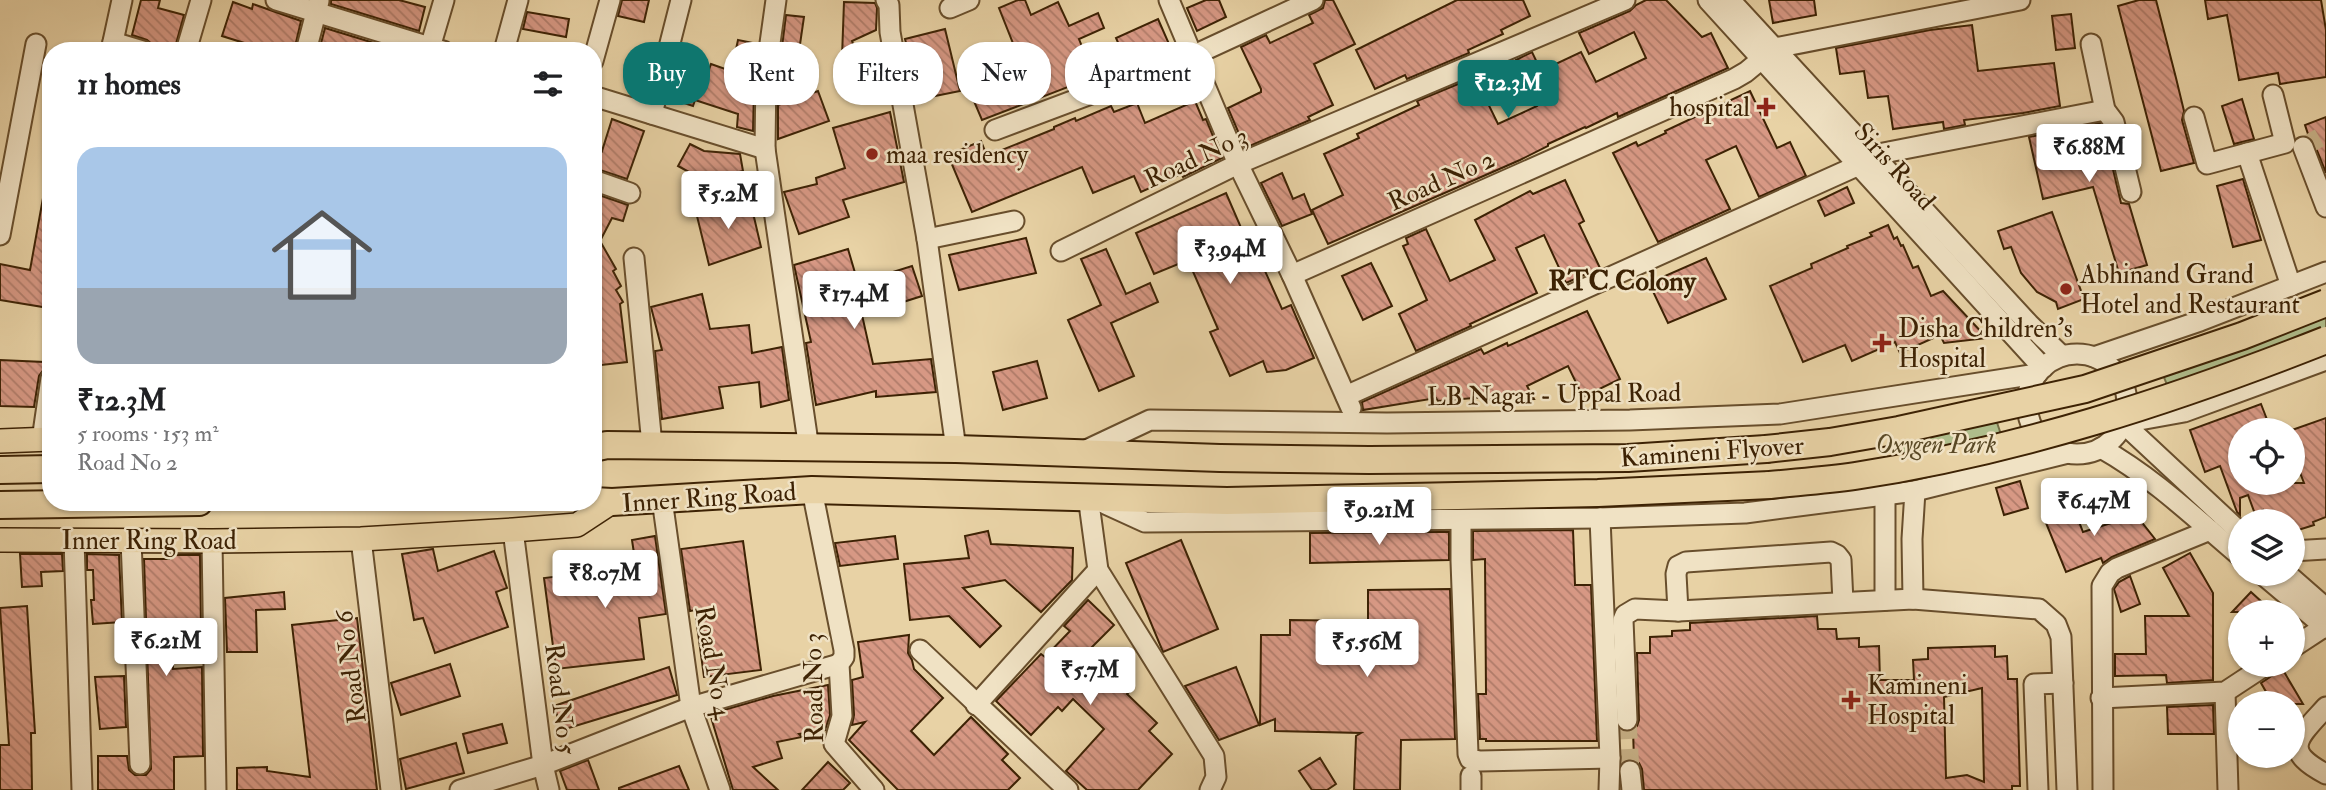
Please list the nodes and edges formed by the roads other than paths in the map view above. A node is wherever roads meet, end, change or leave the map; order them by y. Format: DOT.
graph roads {
  1 [pos="122,0"];
  2 [pos="201,0"];
  3 [pos="276,0"];
  4 [pos="444,0"];
  5 [pos="518,0"];
  6 [pos="610,0"];
  7 [pos="681,0"];
  8 [pos="776,0"];
  9 [pos="886,0"];
  10 [pos="969,0"];
  11 [pos="1169,0"];
  12 [pos="1313,0"];
  13 [pos="1626,0"];
  14 [pos="1708,0"];
  15 [pos="1730,0"];
  16 [pos="2007,1"];
  17 [pos="317,6"];
  18 [pos="950,8"];
  19 [pos="113,42"];
  20 [pos="189,42"];
  21 [pos="308,42"];
  22 [pos="413,42"];
  23 [pos="436,42"];
  24 [pos="506,42"];
  25 [pos="598,42"];
  26 [pos="1186,42"];
  27 [pos="36,44"];
  28 [pos="2091,44"];
  29 [pos="1215,45"];
  30 [pos="1768,54"];
  31 [pos="2273,95"];
  32 [pos="602,99"];
  33 [pos="1065,104"];
  34 [pos="1213,105"];
  35 [pos="2105,110"];
  36 [pos="652,114"];
  37 [pos="2194,117"];
  38 [pos="995,130"];
  39 [pos="2303,147"];
  40 [pos="765,149"];
  41 [pos="2246,153"];
  42 [pos="1866,160"];
  43 [pos="1238,164"];
  44 [pos="602,183"];
  45 [pos="2131,192"];
  46 [pos="630,193"];
  47 [pos="2326,207"];
  48 [pos="1014,221"];
  49 [pos="0,235"];
  50 [pos="927,239"];
  51 [pos="1061,251"];
  52 [pos="634,258"];
  53 [pos="2326,272"];
  54 [pos="1292,275"];
  55 [pos="2291,286"];
  56 [pos="2326,303"];
  57 [pos="2326,341"];
  58 [pos="2062,356"];
  59 [pos="2094,357"];
  60 [pos="2326,360"];
  61 [pos="2040,371"];
  62 [pos="1346,396"];
  63 [pos="1358,422"];
  64 [pos="2123,424"];
  65 [pos="42,440"];
  66 [pos="0,441"];
  67 [pos="602,445"];
  68 [pos="653,445"];
  69 [pos="2101,448"];
  70 [pos="809,449"];
  71 [pos="841,449"];
  72 [pos="945,449"];
  73 [pos="2068,453"];
  74 [pos="1078,454"];
  75 [pos="42,469"];
  76 [pos="0,470"];
  77 [pos="813,490"];
  78 [pos="843,490"];
  79 [pos="1915,491"];
  80 [pos="933,492"];
  81 [pos="1088,496"];
  82 [pos="1885,496"];
  83 [pos="662,499"];
  84 [pos="603,501"];
  85 [pos="42,504"];
  86 [pos="0,505"];
  87 [pos="592,511"];
  88 [pos="1600,519"];
  89 [pos="1461,520"];
  90 [pos="2228,521"];
  91 [pos="513,530"];
  92 [pos="2210,530"];
  93 [pos="362,539"];
  94 [pos="0,540"];
  95 [pos="74,540"];
  96 [pos="131,540"];
  97 [pos="212,541"];
  98 [pos="2228,546"];
  99 [pos="2324,549"];
  100 [pos="2305,550"];
  101 [pos="1098,570"];
  102 [pos="2291,586"];
  103 [pos="1913,599"];
  104 [pos="1885,600"];
  105 [pos="1843,602"];
  106 [pos="1678,611"];
  107 [pos="2325,621"];
  108 [pos="2305,637"];
  109 [pos="920,650"];
  110 [pos="839,664"];
  111 [pos="2248,677"];
  112 [pos="2063,683"];
  113 [pos="2225,692"];
  114 [pos="2101,698"];
  115 [pos="976,705"];
  116 [pos="691,707"];
  117 [pos="2326,707"];
  118 [pos="1627,720"];
  119 [pos="1610,758"];
  120 [pos="140,764"];
  121 [pos="543,765"];
  122 [pos="2326,774"];
  123 [pos="2038,781"];
  124 [pos="2067,781"];
  125 [pos="82,790"];
  126 [pos="216,790"];
  127 [pos="391,790"];
  128 [pos="460,790"];
  129 [pos="549,790"];
  130 [pos="720,790"];
  131 [pos="874,790"];
  132 [pos="1069,790"];
  133 [pos="1210,790"];
  134 [pos="1609,790"];
  135 [pos="2103,790"];
  136 [pos="2228,790"];
  1 -- 19 [label="street"];
  2 -- 20 [label="street"];
  3 -- 17 [label="street"];
  4 -- 23 [label="street"];
  5 -- 24 [label="street"];
  6 -- 25 [label="street"];
  7 -- 36 [label="street"];
  8 -- 40 [label="street"];
  9 -- 50 [label="street"];
  10 -- 18 [label="street"];
  11 -- 26 [label="street"];
  12 -- 29 [label="street"];
  13 -- 43 [label="street, Road No 3"];
  14 -- 30 [label="street, Siris Road"];
  15 -- 30 [label="street, Siris Road"];
  16 -- 30 [label="street"];
  17 -- 21 [label="street"];
  17 -- 22 [label="street"];
  27 -- 49 [label="street"];
  28 -- 35 [label="street"];
  30 -- 42 [label="street, Siris Road"];
  30 -- 54 [label="street, Road No 2"];
  31 -- 41 [label="street"];
  32 -- 36 [label="street"];
  33 -- 38 [label="street"];
  34 -- 43 [label="street"];
  35 -- 42 [label="street"];
  35 -- 45 [label="street"];
  36 -- 40 [label="street"];
  37 -- 41 [label="street"];
  39 -- 47 [label="street"];
  40 -- 70 [label="street"];
  41 -- 55 [label="street"];
  42 -- 58 [label="street, Siris Road"];
  42 -- 61 [label="street, Siris Road"];
  42 -- 62 [label="street"];
  43 -- 51 [label="street, Road No 3"];
  43 -- 54 [label="street"];
  44 -- 46 [label="street"];
  48 -- 50 [label="street"];
  50 -- 72 [label="street"];
  52 -- 68 [label="street"];
  53 -- 55 [label="street"];
  54 -- 62 [label="street"];
  55 -- 59 [label="street"];
  56 -- 74 [label="highway, Kamineni Flyover, bridge"];
  57 -- 81 [label="highway, Kamineni Flyover, bridge"];
  58 -- 59 [label="street"];
  58 -- 61 [label="street"];
  59 -- 64 [label="street"];
  60 -- 64 [label="street"];
  61 -- 63 [label="street, LB Nagar - Uppal Road"];
  61 -- 73 [label="street"];
  62 -- 63 [label="street"];
  63 -- 74 [label="street, LB Nagar - Uppal Road"];
  64 -- 69 [label="street"];
  64 -- 90 [label="street"];
  65 -- 66 [label="main road"];
  67 -- 68 [label="highway, Inner Ring Road"];
  68 -- 70 [label="highway, Inner Ring Road"];
  69 -- 73 [label="street"];
  69 -- 92 [label="street"];
  70 -- 71 [label="highway, Inner Ring Road"];
  71 -- 72 [label="highway, Inner Ring Road"];
  71 -- 78 [label="highway"];
  72 -- 74 [label="highway, Inner Ring Road"];
  72 -- 80 [label="highway"];
  73 -- 79 [label="street"];
  75 -- 76 [label="highway"];
  77 -- 78 [label="highway, Inner Ring Road"];
  77 -- 83 [label="highway, Inner Ring Road"];
  77 -- 110 [label="street, Road No 3"];
  78 -- 80 [label="highway, Inner Ring Road"];
  79 -- 82 [label="street"];
  79 -- 103 [label="street"];
  80 -- 81 [label="highway, Inner Ring Road"];
  81 -- 89 [label="street"];
  81 -- 101 [label="street"];
  82 -- 88 [label="street"];
  82 -- 104 [label="street"];
  83 -- 84 [label="highway, Inner Ring Road"];
  83 -- 116 [label="street, Road No 4"];
  85 -- 86 [label="highway"];
  87 -- 91 [label="main road, Inner Ring Road"];
  88 -- 89 [label="street"];
  88 -- 119 [label="street"];
  89 -- 119 [label="street"];
  91 -- 93 [label="main road, Inner Ring Road"];
  91 -- 121 [label="street, Road No 5"];
  92 -- 98 [label="street"];
  92 -- 114 [label="street"];
  93 -- 97 [label="main road, Inner Ring Road"];
  93 -- 127 [label="street, Road No 6"];
  94 -- 95 [label="main road, Inner Ring Road"];
  95 -- 96 [label="main road, Inner Ring Road"];
  95 -- 125 [label="street"];
  96 -- 97 [label="main road, Inner Ring Road"];
  96 -- 120 [label="street"];
  97 -- 126 [label="street"];
  99 -- 100 [label="street"];
  101 -- 115 [label="street"];
  101 -- 133 [label="street"];
  102 -- 107 [label="street"];
  103 -- 104 [label="street"];
  103 -- 112 [label="street"];
  104 -- 105 [label="street"];
  105 -- 106 [label="street"];
  105 -- 106 [label="street"];
  106 -- 118 [label="street"];
  107 -- 108 [label="street"];
  109 -- 115 [label="street"];
  110 -- 116 [label="street"];
  110 -- 131 [label="street, Road No 3"];
  111 -- 113 [label="street"];
  112 -- 123 [label="street"];
  112 -- 124 [label="street"];
  113 -- 114 [label="street"];
  113 -- 136 [label="street"];
  114 -- 135 [label="street"];
  115 -- 132 [label="street"];
  116 -- 121 [label="street"];
  116 -- 130 [label="street, Road No 4"];
  117 -- 122 [label="street"];
  119 -- 134 [label="street"];
  121 -- 128 [label="street"];
  121 -- 129 [label="street, Road No 5"];
  123 -- 124 [label="street"];
}
